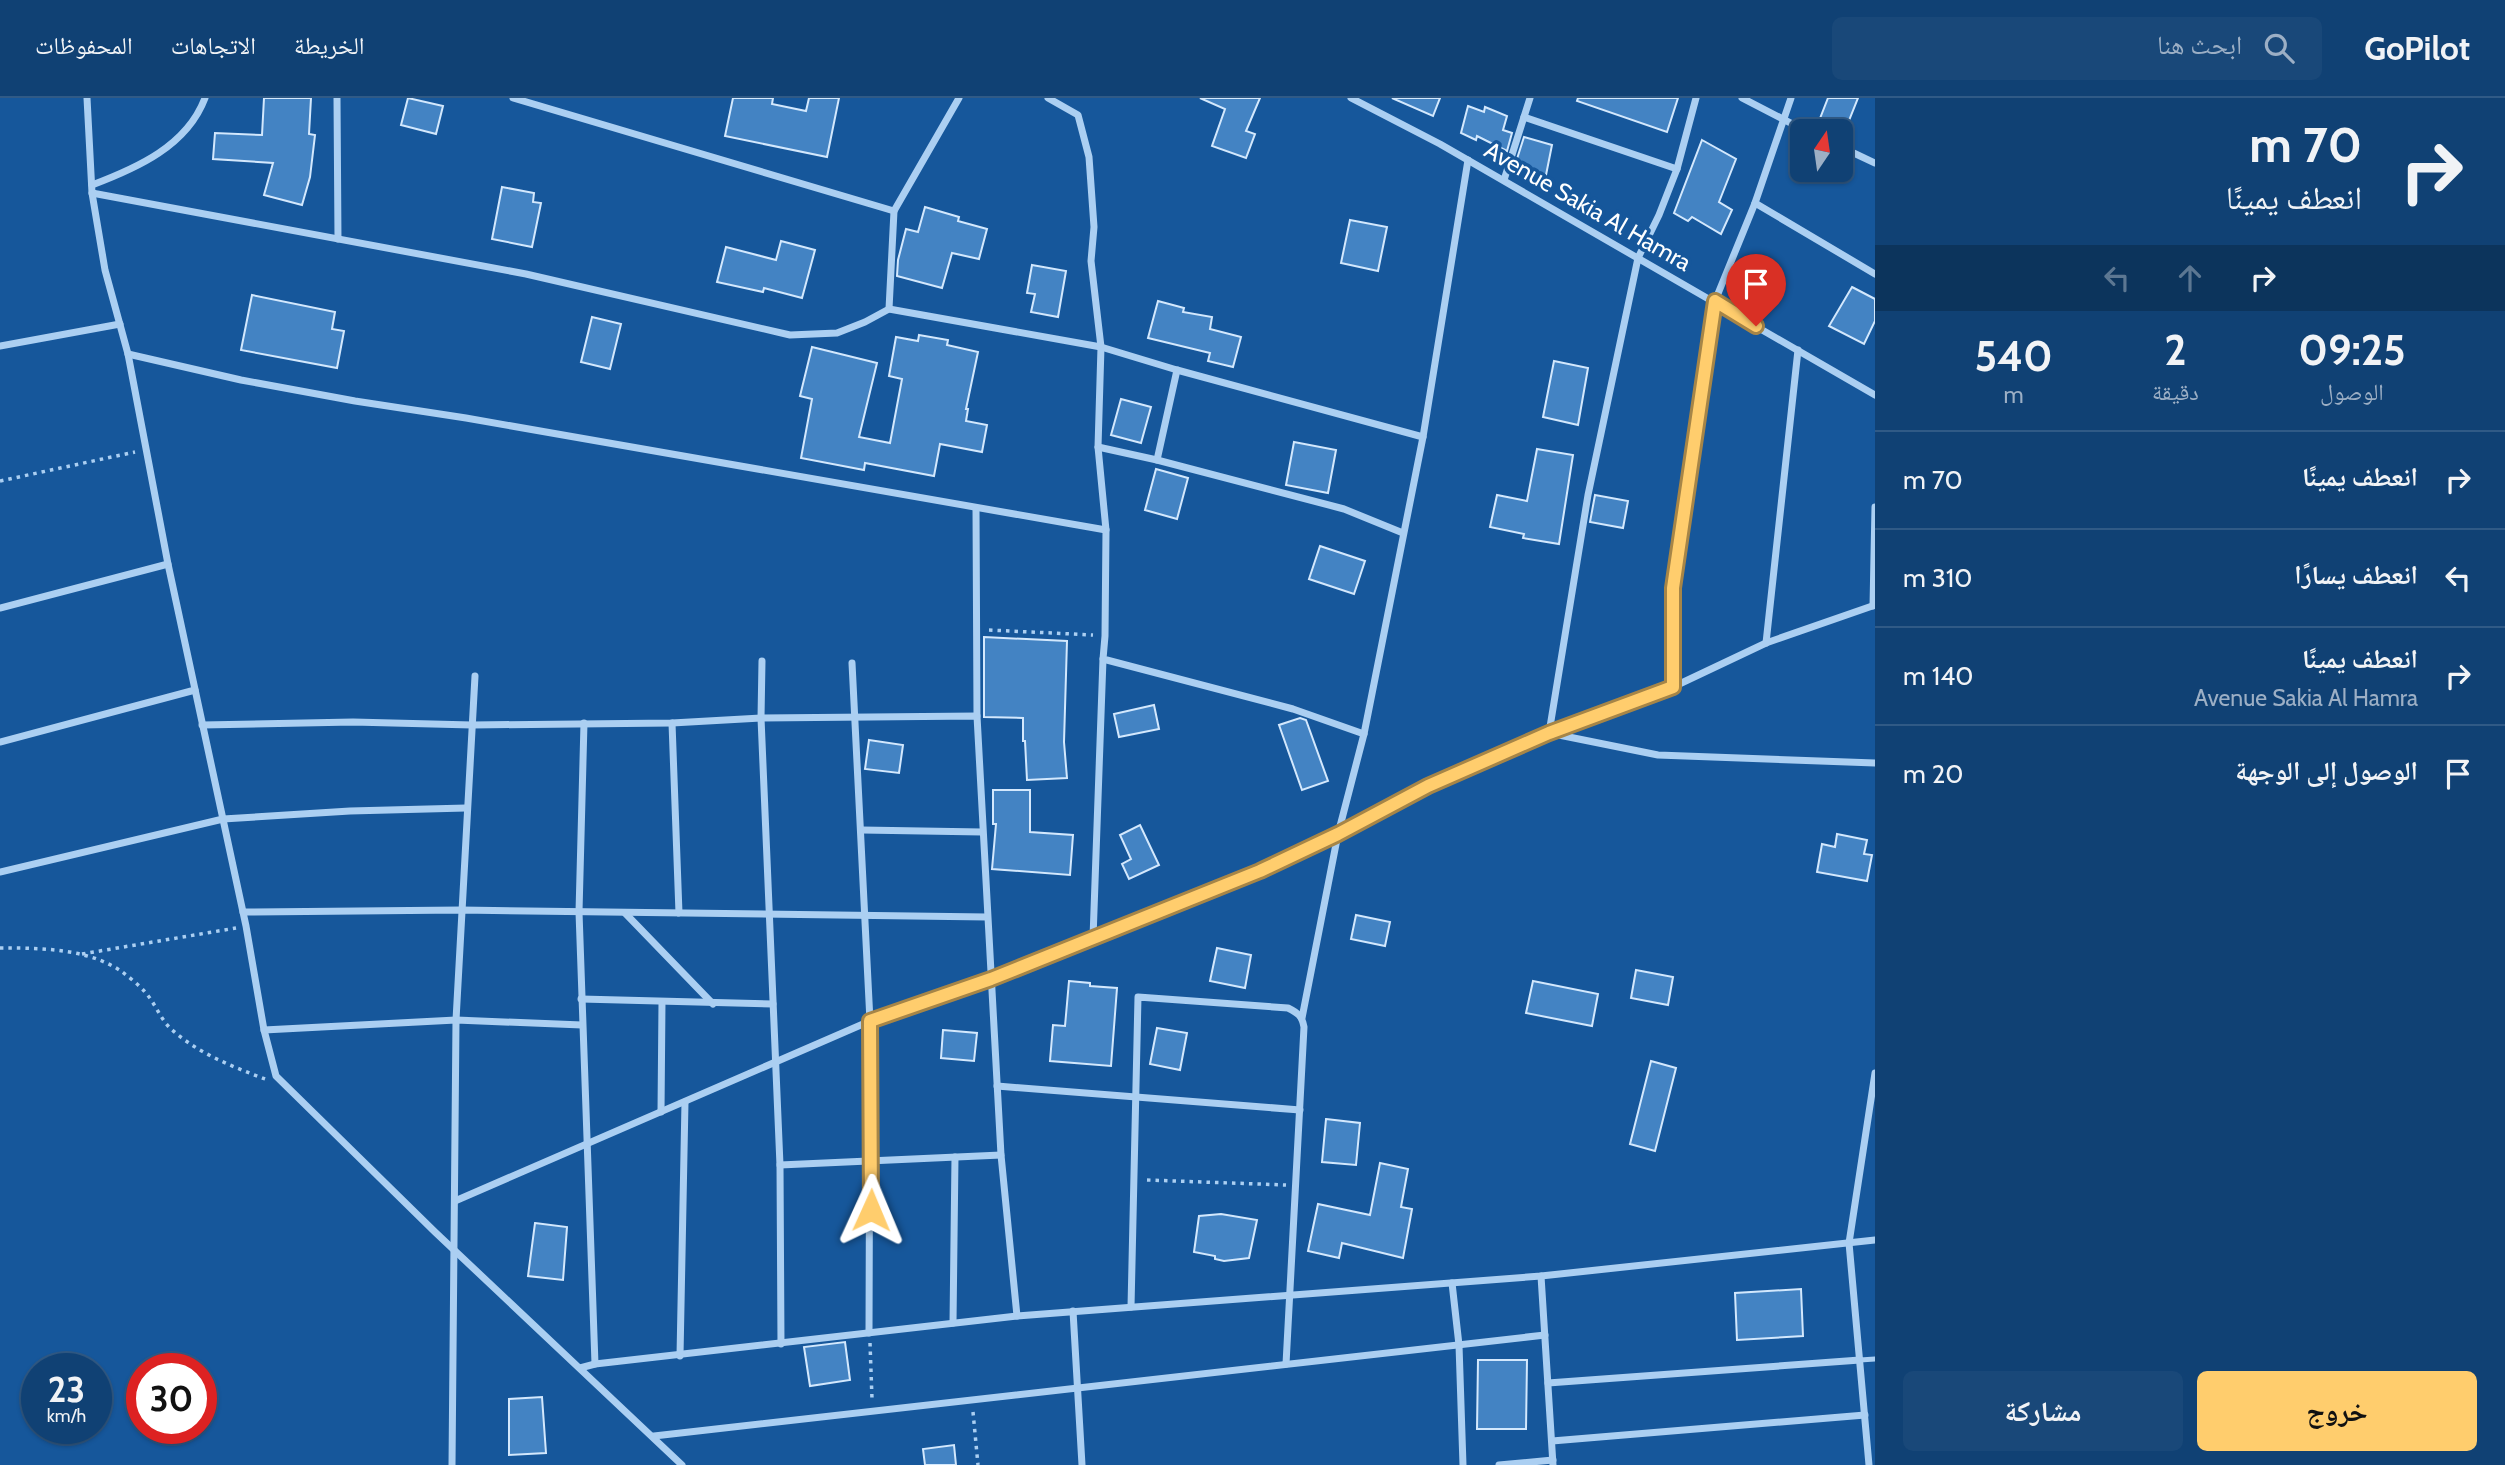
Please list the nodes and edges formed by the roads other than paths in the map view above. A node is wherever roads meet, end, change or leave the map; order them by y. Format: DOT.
graph roads {
  1 [pos="87,98"];
  2 [pos="205,98"];
  3 [pos="337,98"];
  4 [pos="513,98"];
  5 [pos="959,98"];
  6 [pos="1048,98"];
  7 [pos="1351,98"];
  8 [pos="1530,98"];
  9 [pos="1696,98"];
  10 [pos="1742,98"];
  11 [pos="1791,98"];
  12 [pos="1524,117"];
  13 [pos="1783,121"];
  14 [pos="1790,124"];
  15 [pos="1853,153"];
  16 [pos="1468,160"];
  17 [pos="1875,163"];
  18 [pos="1676,169"];
  19 [pos="1504,180"];
  20 [pos="92,189"];
  21 [pos="1755,203"];
  22 [pos="894,211"];
  23 [pos="338,239"];
  24 [pos="1639,258"];
  25 [pos="1875,274"];
  26 [pos="1715,301"];
  27 [pos="889,309"];
  28 [pos="120,324"];
  29 [pos="0,346"];
  30 [pos="1101,347"];
  31 [pos="1798,350"];
  32 [pos="128,354"];
  33 [pos="1177,370"];
  34 [pos="1875,395"];
  35 [pos="1423,437"];
  36 [pos="1098,447"];
  37 [pos="1157,460"];
  38 [pos="1875,507"];
  39 [pos="976,508"];
  40 [pos="1106,530"];
  41 [pos="1403,533"];
  42 [pos="168,564"];
  43 [pos="1874,605"];
  44 [pos="0,608"];
  45 [pos="1766,642"];
  46 [pos="1103,659"];
  47 [pos="762,661"];
  48 [pos="852,663"];
  49 [pos="475,676"];
  50 [pos="1673,687"];
  51 [pos="195,691"];
  52 [pos="977,716"];
  53 [pos="856,717"];
  54 [pos="761,718"];
  55 [pos="584,723"];
  56 [pos="672,723"];
  57 [pos="202,725"];
  58 [pos="472,726"];
  59 [pos="1549,733"];
  60 [pos="1364,734"];
  61 [pos="0,742"];
  62 [pos="1875,763"];
  63 [pos="466,808"];
  64 [pos="223,819"];
  65 [pos="862,830"];
  66 [pos="982,832"];
  67 [pos="1338,834"];
  68 [pos="0,872"];
  69 [pos="461,910"];
  70 [pos="243,912"];
  71 [pos="579,912"];
  72 [pos="625,913"];
  73 [pos="678,913"];
  74 [pos="769,915"];
  75 [pos="866,916"];
  76 [pos="987,917"];
  77 [pos="1093,938"];
  78 [pos="991,979"];
  79 [pos="581,999"];
  80 [pos="662,1002"];
  81 [pos="713,1004"];
  82 [pos="773,1004"];
  83 [pos="1303,1018"];
  84 [pos="456,1020"];
  85 [pos="870,1021"];
  86 [pos="582,1024"];
  87 [pos="264,1030"];
  88 [pos="775,1063"];
  89 [pos="1875,1073"];
  90 [pos="997,1086"];
  91 [pos="1136,1097"];
  92 [pos="685,1102"];
  93 [pos="1300,1111"];
  94 [pos="661,1112"];
  95 [pos="586,1144"];
  96 [pos="1001,1154"];
  97 [pos="955,1157"];
  98 [pos="871,1161"];
  99 [pos="780,1165"];
  100 [pos="455,1201"];
  101 [pos="1875,1240"];
  102 [pos="1849,1242"];
  103 [pos="455,1250"];
  104 [pos="1541,1276"];
  105 [pos="1452,1283"];
  106 [pos="1290,1295"];
  107 [pos="1131,1307"];
  108 [pos="1073,1311"];
  109 [pos="1017,1316"];
  110 [pos="953,1323"];
  111 [pos="869,1333"];
  112 [pos="1545,1335"];
  113 [pos="781,1344"];
  114 [pos="1459,1345"];
  115 [pos="680,1356"];
  116 [pos="1875,1359"];
  117 [pos="1860,1360"];
  118 [pos="595,1364"];
  119 [pos="1286,1364"];
  120 [pos="580,1368"];
  121 [pos="1548,1383"];
  122 [pos="1076,1388"];
  123 [pos="1865,1415"];
  124 [pos="654,1436"];
  125 [pos="1552,1441"];
  126 [pos="1553,1462"];
  127 [pos="452,1465"];
  128 [pos="682,1465"];
  129 [pos="1082,1465"];
  130 [pos="1463,1465"];
  131 [pos="1499,1465"];
  132 [pos="1870,1465"];
  1 -- 20 [label="street"];
  2 -- 20 [label="street"];
  3 -- 23 [label="street"];
  4 -- 22 [label="street"];
  5 -- 22 [label="street"];
  6 -- 30 [label="street"];
  7 -- 16 [label="street, Avenue Sakia Al Hamra"];
  8 -- 12 [label="street"];
  9 -- 18 [label="street"];
  10 -- 13 [label="street"];
  11 -- 13 [label="street"];
  12 -- 18 [label="street"];
  12 -- 19 [label="street"];
  13 -- 14 [label="street"];
  13 -- 21 [label="street"];
  15 -- 17 [label="street"];
  16 -- 19 [label="street, Avenue Sakia Al Hamra"];
  16 -- 35 [label="street"];
  18 -- 24 [label="street"];
  19 -- 24 [label="street, Avenue Sakia Al Hamra"];
  20 -- 23 [label="street"];
  20 -- 28 [label="street"];
  21 -- 25 [label="street"];
  21 -- 26 [label="street"];
  22 -- 27 [label="street"];
  23 -- 27 [label="street"];
  24 -- 26 [label="street, Avenue Sakia Al Hamra"];
  24 -- 59 [label="street"];
  26 -- 31 [label="street, Avenue Sakia Al Hamra"];
  26 -- 50 [label="street"];
  27 -- 30 [label="street"];
  28 -- 29 [label="street"];
  28 -- 32 [label="street"];
  30 -- 33 [label="street"];
  30 -- 36 [label="street"];
  31 -- 34 [label="street, Avenue Sakia Al Hamra"];
  31 -- 45 [label="street"];
  32 -- 39 [label="street"];
  32 -- 42 [label="street"];
  33 -- 35 [label="street"];
  33 -- 37 [label="street"];
  35 -- 41 [label="street"];
  36 -- 37 [label="street"];
  36 -- 40 [label="street"];
  37 -- 41 [label="street"];
  38 -- 43 [label="street"];
  39 -- 40 [label="street"];
  39 -- 52 [label="street"];
  40 -- 46 [label="street"];
  41 -- 60 [label="street"];
  42 -- 44 [label="street"];
  42 -- 51 [label="street"];
  43 -- 45 [label="street"];
  45 -- 50 [label="street"];
  46 -- 60 [label="street"];
  46 -- 77 [label="street"];
  47 -- 54 [label="street"];
  48 -- 53 [label="street"];
  49 -- 58 [label="street"];
  50 -- 59 [label="street"];
  51 -- 57 [label="street"];
  51 -- 61 [label="street"];
  52 -- 53 [label="street"];
  52 -- 66 [label="street"];
  53 -- 54 [label="street"];
  53 -- 65 [label="street"];
  54 -- 56 [label="street"];
  54 -- 74 [label="street"];
  55 -- 56 [label="street"];
  55 -- 58 [label="street"];
  55 -- 71 [label="street"];
  56 -- 73 [label="street"];
  57 -- 58 [label="street"];
  57 -- 64 [label="street"];
  58 -- 63 [label="street"];
  59 -- 62 [label="street"];
  59 -- 67 [label="street"];
  60 -- 67 [label="street"];
  63 -- 64 [label="street"];
  63 -- 69 [label="street"];
  64 -- 68 [label="street"];
  64 -- 70 [label="street"];
  65 -- 66 [label="street"];
  65 -- 75 [label="street"];
  66 -- 76 [label="street"];
  67 -- 77 [label="street"];
  67 -- 83 [label="street"];
  69 -- 70 [label="street"];
  69 -- 71 [label="street"];
  69 -- 84 [label="street"];
  70 -- 87 [label="street"];
  71 -- 72 [label="street"];
  71 -- 79 [label="street"];
  72 -- 73 [label="street"];
  72 -- 81 [label="street"];
  73 -- 74 [label="street"];
  74 -- 75 [label="street"];
  74 -- 82 [label="street"];
  75 -- 76 [label="street"];
  75 -- 85 [label="street"];
  76 -- 78 [label="street"];
  77 -- 78 [label="street"];
  78 -- 85 [label="street"];
  78 -- 90 [label="street"];
  79 -- 80 [label="street"];
  79 -- 86 [label="street"];
  80 -- 81 [label="street"];
  80 -- 94 [label="street"];
  81 -- 82 [label="street"];
  82 -- 88 [label="street"];
  83 -- 91 [label="street"];
  83 -- 93 [label="street"];
  84 -- 86 [label="street"];
  84 -- 87 [label="street"];
  84 -- 100 [label="street"];
  85 -- 88 [label="street"];
  85 -- 98 [label="street"];
  86 -- 95 [label="street"];
  87 -- 103 [label="street"];
  88 -- 92 [label="street"];
  88 -- 99 [label="street"];
  89 -- 102 [label="street"];
  90 -- 91 [label="street"];
  90 -- 96 [label="street"];
  91 -- 93 [label="street"];
  91 -- 107 [label="street"];
  92 -- 94 [label="street"];
  92 -- 115 [label="street"];
  93 -- 106 [label="street"];
  94 -- 95 [label="street"];
  95 -- 100 [label="street"];
  95 -- 118 [label="street"];
  96 -- 97 [label="street"];
  96 -- 109 [label="street"];
  97 -- 98 [label="street"];
  97 -- 110 [label="street"];
  98 -- 99 [label="street"];
  98 -- 111 [label="street"];
  99 -- 113 [label="street"];
  100 -- 103 [label="street"];
  101 -- 102 [label="street"];
  102 -- 104 [label="street"];
  102 -- 117 [label="street"];
  103 -- 120 [label="street"];
  103 -- 127 [label="street"];
  104 -- 105 [label="street"];
  104 -- 112 [label="street"];
  105 -- 106 [label="street"];
  105 -- 114 [label="street"];
  106 -- 107 [label="street"];
  106 -- 119 [label="street"];
  107 -- 108 [label="street"];
  108 -- 109 [label="street"];
  108 -- 122 [label="street"];
  109 -- 110 [label="street"];
  110 -- 111 [label="street"];
  111 -- 113 [label="street"];
  112 -- 114 [label="street"];
  112 -- 121 [label="street"];
  113 -- 115 [label="street"];
  114 -- 119 [label="street"];
  114 -- 130 [label="street"];
  115 -- 118 [label="street"];
  116 -- 117 [label="lane"];
  117 -- 121 [label="street"];
  117 -- 123 [label="street"];
  118 -- 120 [label="street"];
  119 -- 122 [label="street"];
  120 -- 124 [label="street"];
  121 -- 125 [label="street"];
  122 -- 124 [label="street"];
  122 -- 129 [label="street"];
  123 -- 125 [label="street"];
  123 -- 132 [label="street"];
  124 -- 128 [label="street"];
  125 -- 126 [label="street"];
  126 -- 131 [label="street"];
}
